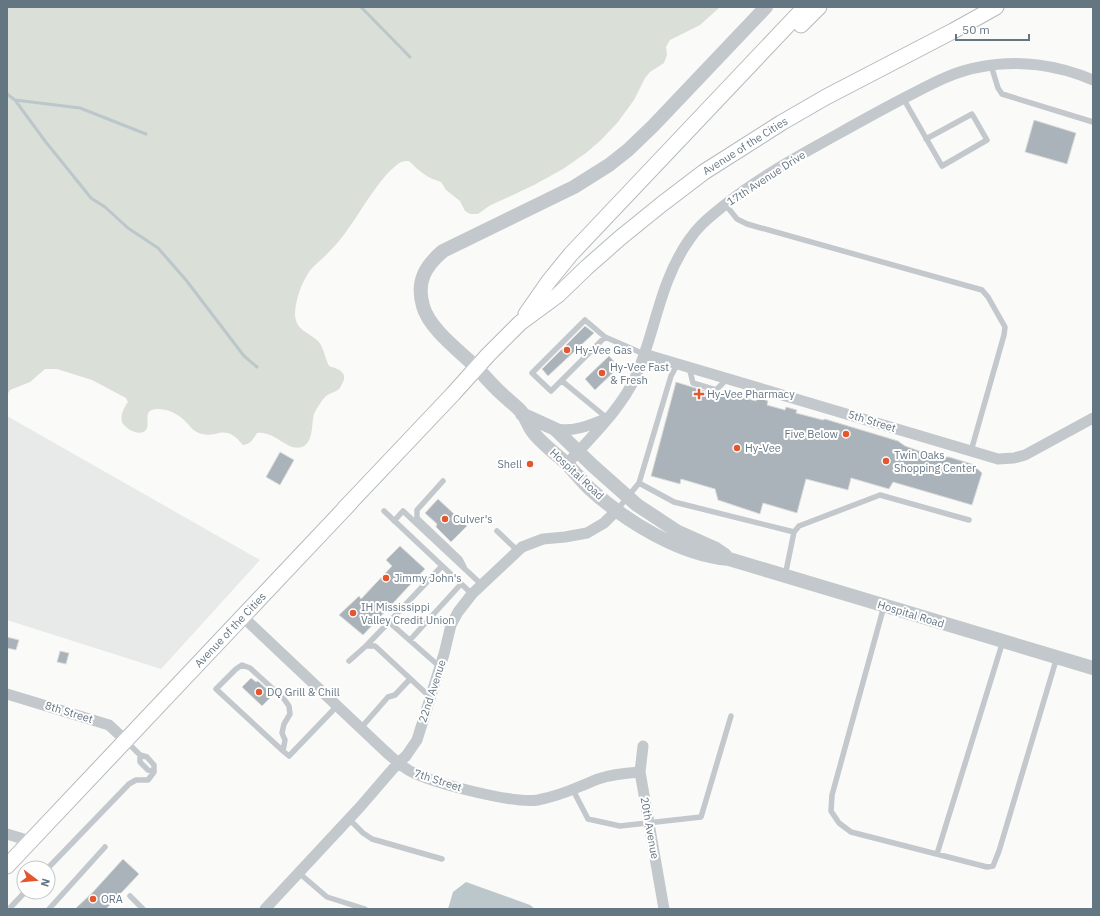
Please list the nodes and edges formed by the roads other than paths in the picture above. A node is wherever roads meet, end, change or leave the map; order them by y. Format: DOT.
graph roads {
  1 [pos="766,7"];
  2 [pos="806,7"];
  3 [pos="819,7"];
  4 [pos="996,7"];
  5 [pos="991,65"];
  6 [pos="1093,80"];
  7 [pos="903,98"];
  8 [pos="717,100"];
  9 [pos="1093,122"];
  10 [pos="926,139"];
  11 [pos="725,204"];
  12 [pos="520,323"];
  13 [pos="605,337"];
  14 [pos="644,354"];
  15 [pos="683,365"];
  16 [pos="477,368"];
  17 [pos="562,381"];
  18 [pos="453,394"];
  19 [pos="522,414"];
  20 [pos="607,418"];
  21 [pos="1093,418"];
  22 [pos="555,429"];
  23 [pos="971,451"];
  24 [pos="578,452"];
  25 [pos="567,464"];
  26 [pos="443,481"];
  27 [pos="639,483"];
  28 [pos="627,497"];
  29 [pos="344,509"];
  30 [pos="617,510"];
  31 [pos="384,511"];
  32 [pos="969,520"];
  33 [pos="394,521"];
  34 [pos="497,532"];
  35 [pos="794,532"];
  36 [pos="518,551"];
  37 [pos="730,559"];
  38 [pos="442,566"];
  39 [pos="464,569"];
  40 [pos="785,576"];
  41 [pos="461,584"];
  42 [pos="482,585"];
  43 [pos="472,594"];
  44 [pos="884,606"];
  45 [pos="242,616"];
  46 [pos="389,622"];
  47 [pos="410,640"];
  48 [pos="1003,641"];
  49 [pos="366,646"];
  50 [pos="1057,657"];
  51 [pos="350,661"];
  52 [pos="440,667"];
  53 [pos="1093,668"];
  54 [pos="410,679"];
  55 [pos="7,694"];
  56 [pos="430,697"];
  57 [pos="337,706"];
  58 [pos="731,716"];
  59 [pos="360,729"];
  60 [pos="125,740"];
  61 [pos="643,746"];
  62 [pos="283,751"];
  63 [pos="398,763"];
  64 [pos="640,772"];
  65 [pos="573,790"];
  66 [pos="349,819"];
  67 [pos="649,823"];
  68 [pos="7,834"];
  69 [pos="30,841"];
  70 [pos="105,847"];
  71 [pos="937,854"];
  72 [pos="442,859"];
  73 [pos="56,860"];
  74 [pos="7,866"];
  75 [pos="299,873"];
  76 [pos="130,896"];
  77 [pos="17,900"];
  78 [pos="9,909"];
  79 [pos="49,909"];
  80 [pos="143,909"];
  81 [pos="265,909"];
  82 [pos="364,909"];
  83 [pos="664,909"];
  1 -- 16 [label="street"];
  2 -- 8 [label="main road, Avenue of the Cities"];
  3 -- 8 [label="main road, Avenue of the Cities"];
  4 -- 12 [label="main road, Avenue of the Cities"];
  5 -- 6 [label="street, 17th Avenue Drive"];
  5 -- 7 [label="street, 17th Avenue Drive"];
  5 -- 9 [label="lane"];
  7 -- 10 [label="lane"];
  7 -- 11 [label="street, 17th Avenue Drive"];
  8 -- 12 [label="main road, Avenue of the Cities"];
  10 -- 10 [label="lane"];
  11 -- 14 [label="street, 17th Avenue Drive"];
  11 -- 23 [label="lane"];
  12 -- 16 [label="main road, Avenue of the Cities"];
  13 -- 14 [label="lane"];
  13 -- 17 [label="lane"];
  13 -- 17 [label="lane"];
  14 -- 15 [label="street, 5th Street"];
  14 -- 20 [label="street, 17th Avenue Drive"];
  15 -- 23 [label="street, 5th Street"];
  15 -- 27 [label="lane"];
  16 -- 18 [label="main road, Avenue of the Cities"];
  16 -- 19 [label="street, Hospital Road"];
  17 -- 20 [label="lane"];
  18 -- 29 [label="main road, Avenue of the Cities"];
  18 -- 45 [label="main road, Avenue of the Cities"];
  19 -- 22 [label="street, Hospital Road"];
  19 -- 25 [label="street, Hospital Road"];
  20 -- 22 [label="street"];
  20 -- 24 [label="street, 17th Avenue Drive"];
  21 -- 23 [label="street, 5th Street"];
  22 -- 24 [label="street, Hospital Road"];
  24 -- 25 [label="street, 17th Avenue Drive"];
  24 -- 28 [label="street, Hospital Road"];
  25 -- 30 [label="street, Hospital Road"];
  26 -- 39 [label="lane"];
  27 -- 28 [label="lane"];
  27 -- 35 [label="lane"];
  28 -- 30 [label="lane"];
  28 -- 37 [label="street, Hospital Road"];
  30 -- 36 [label="street, 22nd Avenue"];
  30 -- 37 [label="street, Hospital Road"];
  31 -- 33 [label="lane"];
  32 -- 35 [label="lane"];
  33 -- 38 [label="lane"];
  33 -- 39 [label="lane"];
  34 -- 36 [label="lane"];
  35 -- 40 [label="lane"];
  36 -- 42 [label="street, 22nd Avenue"];
  37 -- 40 [label="street, Hospital Road"];
  38 -- 41 [label="lane"];
  38 -- 46 [label="lane"];
  39 -- 42 [label="lane"];
  40 -- 44 [label="street, Hospital Road"];
  41 -- 43 [label="lane"];
  41 -- 47 [label="lane"];
  42 -- 43 [label="street, 22nd Avenue"];
  43 -- 52 [label="street, 22nd Avenue"];
  44 -- 48 [label="street, Hospital Road"];
  44 -- 71 [label="lane"];
  45 -- 57 [label="street, 7th Street"];
  45 -- 60 [label="main road, Avenue of the Cities"];
  46 -- 47 [label="lane"];
  46 -- 49 [label="lane"];
  47 -- 52 [label="lane"];
  48 -- 50 [label="street, Hospital Road"];
  48 -- 71 [label="lane"];
  49 -- 51 [label="lane"];
  49 -- 54 [label="lane"];
  50 -- 53 [label="street, Hospital Road"];
  50 -- 71 [label="lane"];
  52 -- 56 [label="street, 22nd Avenue"];
  54 -- 56 [label="lane"];
  54 -- 59 [label="lane"];
  55 -- 60 [label="street, 8th Street"];
  56 -- 63 [label="street, 22nd Avenue"];
  57 -- 59 [label="street, 7th Street"];
  57 -- 62 [label="lane"];
  58 -- 67 [label="lane"];
  59 -- 63 [label="street, 7th Street"];
  60 -- 69 [label="main road, Avenue of the Cities"];
  60 -- 73 [label="lane"];
  61 -- 64 [label="street, 20th Avenue"];
  62 -- 62 [label="lane"];
  63 -- 65 [label="street, 7th Street"];
  63 -- 66 [label="street, 22nd Avenue"];
  64 -- 65 [label="street, 7th Street"];
  64 -- 67 [label="street, 20th Avenue"];
  65 -- 67 [label="lane"];
  66 -- 72 [label="lane"];
  66 -- 75 [label="street, 22nd Avenue"];
  67 -- 83 [label="street, 20th Avenue"];
  68 -- 69 [label="street"];
  69 -- 74 [label="main road, Avenue of the Cities"];
  70 -- 79 [label="lane"];
  75 -- 81 [label="street, 22nd Avenue"];
  75 -- 82 [label="lane"];
  76 -- 80 [label="lane"];
  77 -- 78 [label="lane"];
}
